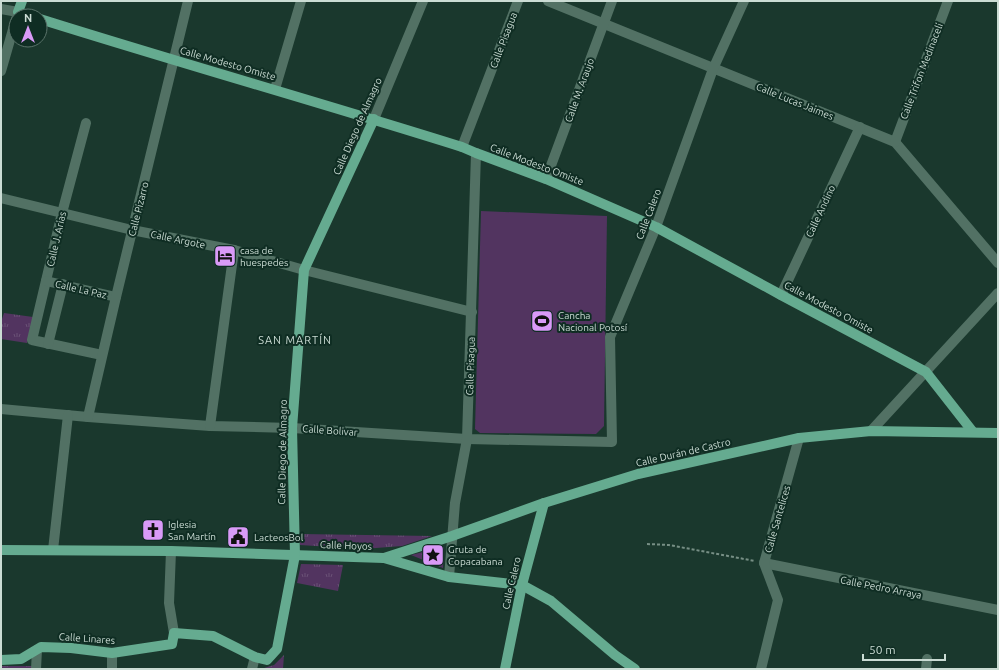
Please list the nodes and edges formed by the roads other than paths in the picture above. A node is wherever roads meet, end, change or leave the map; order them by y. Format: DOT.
graph roads {
  1 [pos="188,1"];
  2 [pos="301,1"];
  3 [pos="423,1"];
  4 [pos="518,1"];
  5 [pos="548,1"];
  6 [pos="612,1"];
  7 [pos="744,1"];
  8 [pos="948,1"];
  9 [pos="48,21"];
  10 [pos="604,24"];
  11 [pos="8,47"];
  12 [pos="175,61"];
  13 [pos="713,69"];
  14 [pos="1,71"];
  15 [pos="275,89"];
  16 [pos="374,119"];
  17 [pos="86,124"];
  18 [pos="860,127"];
  19 [pos="895,142"];
  20 [pos="462,147"];
  21 [pos="476,153"];
  22 [pos="546,179"];
  23 [pos="1,198"];
  24 [pos="62,213"];
  25 [pos="656,227"];
  26 [pos="132,230"];
  27 [pos="234,250"];
  28 [pos="998,263"];
  29 [pos="304,270"];
  30 [pos="46,281"];
  31 [pos="63,284"];
  32 [pos="998,293"];
  33 [pos="781,295"];
  34 [pos="116,297"];
  35 [pos="472,312"];
  36 [pos="48,344"];
  37 [pos="102,355"];
  38 [pos="926,372"];
  39 [pos="1,410"];
  40 [pos="68,415"];
  41 [pos="88,417"];
  42 [pos="210,426"];
  43 [pos="292,428"];
  44 [pos="871,431"];
  45 [pos="973,432"];
  46 [pos="998,433"];
  47 [pos="799,438"];
  48 [pos="467,439"];
  49 [pos="612,442"];
  50 [pos="544,503"];
  51 [pos="452,536"];
  52 [pos="1,550"];
  53 [pos="53,550"];
  54 [pos="171,551"];
  55 [pos="295,555"];
  56 [pos="384,558"];
  57 [pos="764,563"];
  58 [pos="449,578"];
  59 [pos="522,585"];
  60 [pos="998,610"];
  61 [pos="174,633"];
  62 [pos="37,650"];
  63 [pos="112,653"];
  64 [pos="255,657"];
  65 [pos="1,660"];
  66 [pos="36,669"];
  67 [pos="112,669"];
  68 [pos="252,669"];
  69 [pos="505,669"];
  70 [pos="635,669"];
  71 [pos="762,669"];
  1 -- 12 [label="street, Calle Pizarro"];
  2 -- 15 [label="street"];
  3 -- 16 [label="street, Calle Diego de Almagro"];
  4 -- 20 [label="street, Calle Pisagua"];
  5 -- 10 [label="street, Calle Lucas Jaimes"];
  6 -- 10 [label="street, Calle M. Araujo"];
  7 -- 13 [label="street, Calle Calero"];
  8 -- 19 [label="street, Calle Trifon Medinaceli"];
  9 -- 12 [label="main road, Calle Modesto Omiste"];
  10 -- 13 [label="street, Calle Lucas Jaimes"];
  10 -- 22 [label="street, Calle M. Araujo"];
  11 -- 14 [label="street"];
  12 -- 15 [label="main road, Calle Modesto Omiste"];
  12 -- 26 [label="street, Calle Pizarro"];
  13 -- 18 [label="street, Calle Lucas Jaimes"];
  13 -- 25 [label="street, Calle Calero"];
  15 -- 16 [label="main road, Calle Modesto Omiste"];
  16 -- 20 [label="main road, Calle Modesto Omiste"];
  16 -- 29 [label="main road, Calle Diego de Almagro"];
  17 -- 24 [label="street, Calle J. Arias"];
  18 -- 19 [label="street, Calle Lucas Jaimes"];
  18 -- 33 [label="street, Calle Andino"];
  19 -- 28 [label="street, Calle Lucas Jaimes"];
  20 -- 21 [label="main road, Calle Modesto Omiste"];
  21 -- 22 [label="main road, Calle Modesto Omiste"];
  21 -- 35 [label="street, Calle Pisagua"];
  22 -- 25 [label="main road, Calle Modesto Omiste"];
  23 -- 24 [label="street, Calle Argote"];
  24 -- 26 [label="street, Calle Argote"];
  24 -- 30 [label="street, Calle J. Arias"];
  25 -- 33 [label="main road, Calle Modesto Omiste"];
  25 -- 49 [label="street, Calle Calero"];
  26 -- 27 [label="street, Calle Argote"];
  26 -- 34 [label="street, Calle Pizarro"];
  27 -- 29 [label="street, Calle Argote"];
  27 -- 42 [label="street"];
  29 -- 35 [label="street, Calle Argote"];
  29 -- 43 [label="main road, Calle Diego de Almagro"];
  30 -- 31 [label="street, Calle La Paz"];
  30 -- 36 [label="street, Calle J. Arias"];
  31 -- 34 [label="street, Calle La Paz"];
  31 -- 36 [label="street"];
  32 -- 38 [label="street"];
  33 -- 38 [label="main road, Calle Modesto Omiste"];
  34 -- 37 [label="street, Calle Pizarro"];
  35 -- 48 [label="street, Calle Pisagua"];
  36 -- 37 [label="street, Calle J. Arias"];
  37 -- 41 [label="street, Calle Pizarro"];
  38 -- 44 [label="street"];
  38 -- 45 [label="main road, Calle Modesto Omiste"];
  39 -- 40 [label="street, Calle Bolivar"];
  40 -- 41 [label="street, Calle Bolivar"];
  40 -- 53 [label="street"];
  41 -- 42 [label="street, Calle Bolivar"];
  42 -- 43 [label="street, Calle Bolivar"];
  43 -- 48 [label="street, Calle Bolivar"];
  43 -- 55 [label="main road, Calle Diego de Almagro"];
  44 -- 45 [label="main road, Calle Durán de Castro"];
  44 -- 47 [label="main road, Calle Durán de Castro"];
  45 -- 46 [label="main road, Calle Durán de Castro"];
  47 -- 50 [label="main road, Calle Durán de Castro"];
  47 -- 57 [label="street, Calle Santelices"];
  48 -- 49 [label="street, Calle Bolivar"];
  48 -- 51 [label="street, Calle Pisagua"];
  50 -- 51 [label="main road, Calle Durán de Castro"];
  50 -- 59 [label="main road, Calle Calero"];
  51 -- 56 [label="main road, Calle Durán de Castro"];
  51 -- 58 [label="street, Calle Pisagua"];
  52 -- 53 [label="main road, Calle Hoyos"];
  53 -- 54 [label="main road, Calle Hoyos"];
  54 -- 55 [label="main road, Calle Hoyos"];
  54 -- 61 [label="street"];
  55 -- 56 [label="main road, Calle Hoyos"];
  55 -- 64 [label="main road, Calle Diego de Almagro"];
  56 -- 58 [label="main road, Calle Hoyos"];
  57 -- 60 [label="street, Calle Pedro Arraya"];
  57 -- 71 [label="street, Calle Santelices"];
  58 -- 59 [label="main road, Calle Hoyos"];
  59 -- 69 [label="main road, Calle Calero"];
  59 -- 70 [label="main road, Calle Hoyos"];
  61 -- 63 [label="main road, Calle Linares"];
  61 -- 64 [label="main road"];
  62 -- 63 [label="main road, Calle Linares"];
  62 -- 65 [label="main road, Calle Linares"];
  62 -- 66 [label="street"];
  63 -- 67 [label="street"];
  64 -- 68 [label="street"];
}
